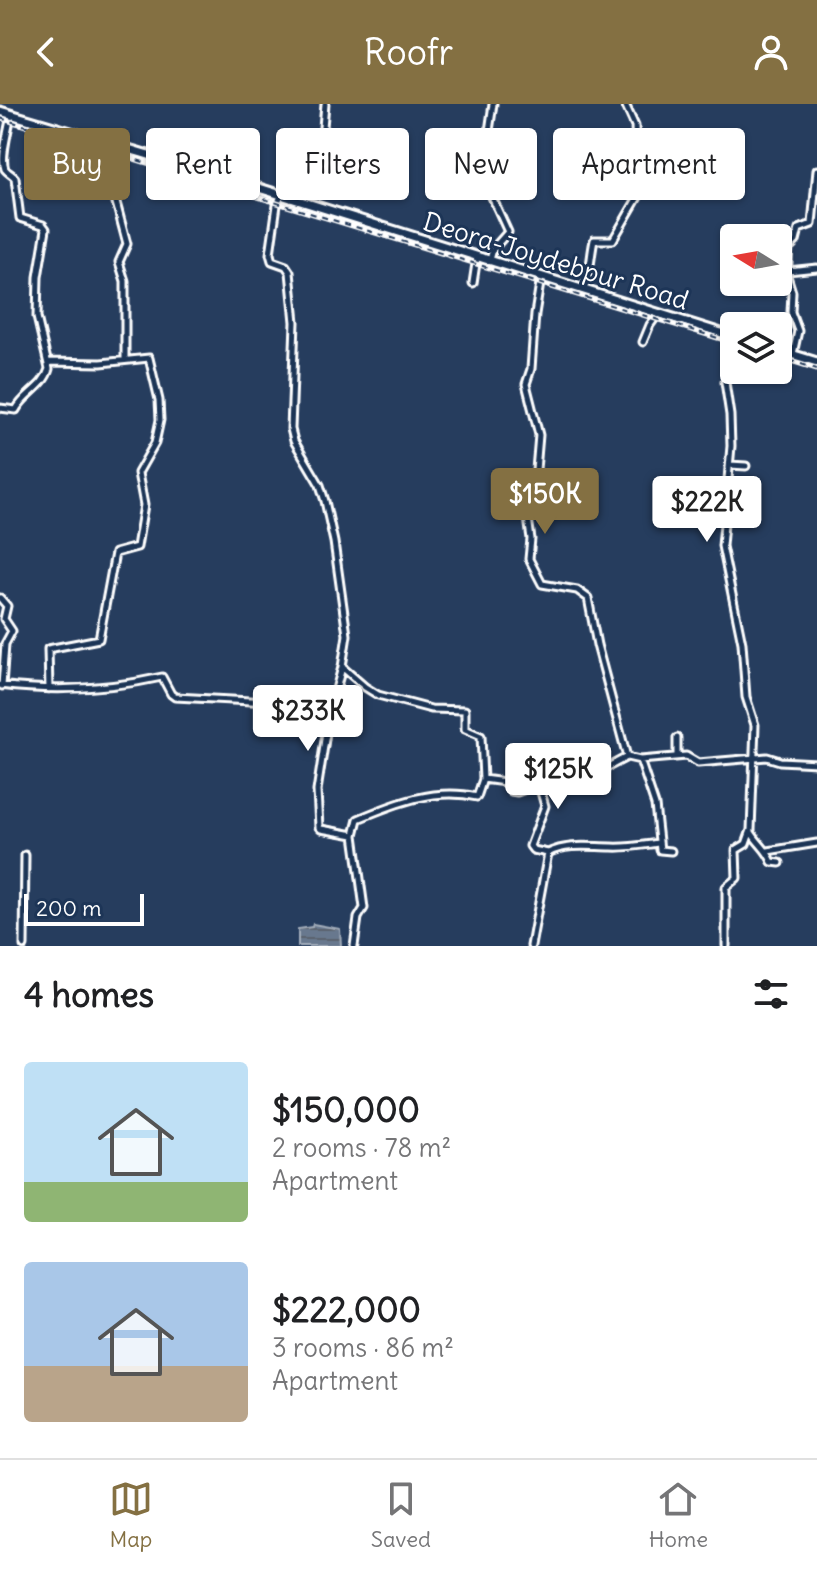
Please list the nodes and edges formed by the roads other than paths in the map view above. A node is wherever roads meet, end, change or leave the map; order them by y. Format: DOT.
graph roads {
  1 [pos="325,104"];
  2 [pos="493,104"];
  3 [pos="625,104"];
  4 [pos="0,111"];
  5 [pos="11,114"];
  6 [pos="323,128"];
  7 [pos="817,170"];
  8 [pos="276,194"];
  9 [pos="115,200"];
  10 [pos="279,200"];
  11 [pos="291,200"];
  12 [pos="792,245"];
  13 [pos="477,257"];
  14 [pos="490,261"];
  15 [pos="817,268"];
  16 [pos="792,271"];
  17 [pos="541,277"];
  18 [pos="473,283"];
  19 [pos="584,290"];
  20 [pos="792,296"];
  21 [pos="659,313"];
  22 [pos="720,334"];
  23 [pos="643,342"];
  24 [pos="793,354"];
  25 [pos="125,360"];
  26 [pos="49,362"];
  27 [pos="817,362"];
  28 [pos="724,384"];
  29 [pos="0,408"];
  30 [pos="730,465"];
  31 [pos="746,466"];
  32 [pos="0,598"];
  33 [pos="342,667"];
  34 [pos="1,686"];
  35 [pos="49,689"];
  36 [pos="328,720"];
  37 [pos="677,738"];
  38 [pos="677,756"];
  39 [pos="627,757"];
  40 [pos="754,758"];
  41 [pos="640,760"];
  42 [pos="817,763"];
  43 [pos="483,779"];
  44 [pos="539,785"];
  45 [pos="751,831"];
  46 [pos="354,835"];
  47 [pos="658,843"];
  48 [pos="817,843"];
  49 [pos="671,851"];
  50 [pos="768,851"];
  51 [pos="548,853"];
  52 [pos="25,855"];
  53 [pos="780,863"];
  54 [pos="24,946"];
  55 [pos="354,946"];
  56 [pos="531,946"];
  57 [pos="726,946"];
  1 -- 6 [label="street"];
  2 -- 14 [label="street"];
  3 -- 19 [label="street"];
  4 -- 5 [label="street, Deora-Joydebpur Road"];
  5 -- 8 [label="street, Deora-Joydebpur Road"];
  5 -- 26 [label="street"];
  7 -- 12 [label="street"];
  9 -- 25 [label="street"];
  10 -- 33 [label="street"];
  11 -- 13 [label="street, Deora-Joydebpur Road"];
  13 -- 14 [label="street, Deora-Joydebpur Road"];
  13 -- 18 [label="street"];
  14 -- 17 [label="street, Deora-Joydebpur Road"];
  15 -- 16 [label="street"];
  17 -- 19 [label="street, Deora-Joydebpur Road"];
  17 -- 39 [label="street"];
  19 -- 21 [label="street, Deora-Joydebpur Road"];
  20 -- 24 [label="street"];
  21 -- 22 [label="street, Deora-Joydebpur Road"];
  21 -- 23 [label="street"];
  24 -- 27 [label="street"];
  25 -- 26 [label="street"];
  25 -- 35 [label="street"];
  26 -- 29 [label="street"];
  28 -- 30 [label="street"];
  30 -- 31 [label="street"];
  30 -- 40 [label="street"];
  32 -- 34 [label="street"];
  33 -- 36 [label="street"];
  33 -- 43 [label="street"];
  34 -- 35 [label="street"];
  35 -- 36 [label="street"];
  36 -- 46 [label="street"];
  37 -- 38 [label="street"];
  38 -- 40 [label="street"];
  38 -- 41 [label="street"];
  39 -- 41 [label="street"];
  39 -- 44 [label="street"];
  40 -- 42 [label="street"];
  40 -- 45 [label="street"];
  41 -- 47 [label="street"];
  43 -- 44 [label="street"];
  43 -- 46 [label="street"];
  44 -- 51 [label="street"];
  45 -- 50 [label="street"];
  45 -- 57 [label="street"];
  46 -- 55 [label="street"];
  47 -- 49 [label="street"];
  47 -- 51 [label="street"];
  48 -- 50 [label="street"];
  50 -- 53 [label="street"];
  51 -- 56 [label="street"];
  52 -- 54 [label="street"];
}
